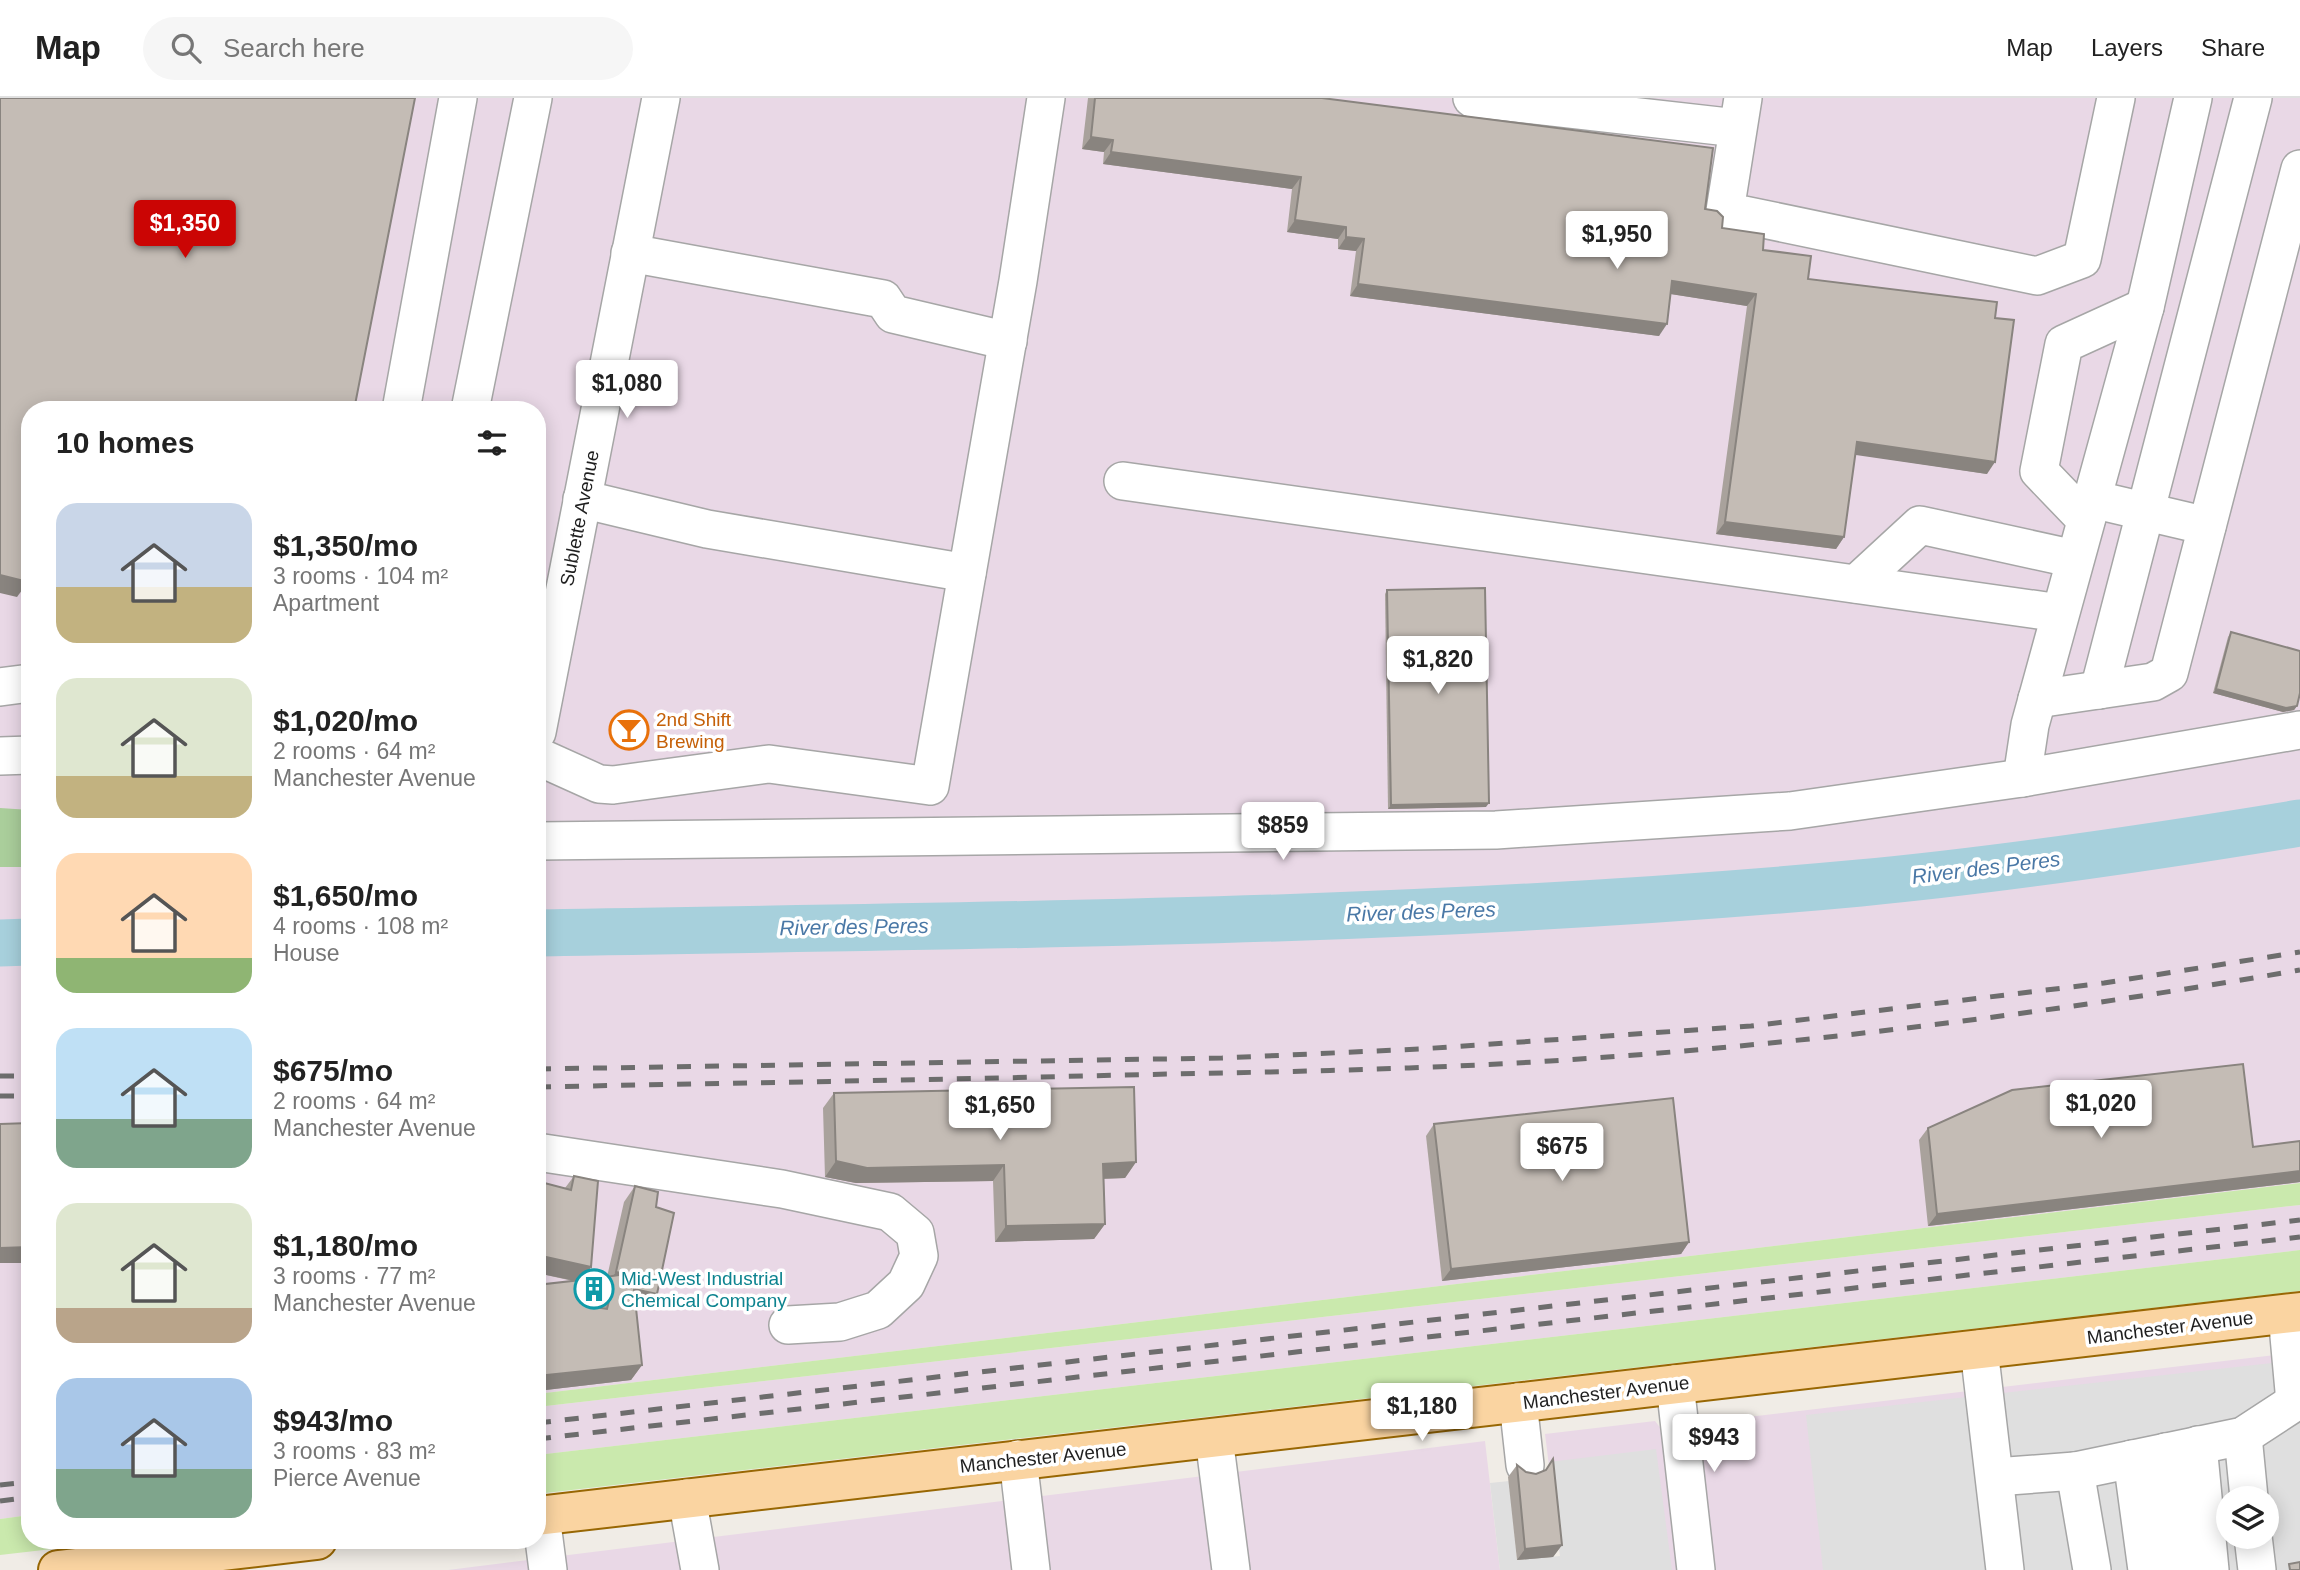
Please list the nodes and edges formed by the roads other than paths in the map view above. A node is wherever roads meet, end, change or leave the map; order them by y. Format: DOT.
graph roads {
  1 [pos="458,98"];
  2 [pos="533,98"];
  3 [pos="661,98"];
  4 [pos="1046,98"];
  5 [pos="1472,98"];
  6 [pos="2116,98"];
  7 [pos="2193,98"];
  8 [pos="2253,98"];
  9 [pos="1740,113"];
  10 [pos="2300,169"];
  11 [pos="630,253"];
  12 [pos="2145,307"];
  13 [pos="1008,341"];
  14 [pos="403,401"];
  15 [pos="472,401"];
  16 [pos="1123,481"];
  17 [pos="582,499"];
  18 [pos="2089,509"];
  19 [pos="2146,511"];
  20 [pos="2207,526"];
  21 [pos="2075,559"];
  22 [pos="967,573"];
  23 [pos="1856,584"];
  24 [pos="2060,613"];
  25 [pos="21,684"];
  26 [pos="546,685"];
  27 [pos="0,687"];
  28 [pos="2099,690"];
  29 [pos="2037,699"];
  30 [pos="2300,730"];
  31 [pos="21,755"];
  32 [pos="0,756"];
  33 [pos="546,760"];
  34 [pos="2022,778"];
  35 [pos="546,841"];
  36 [pos="546,1153"];
  37 [pos="2294,1313"];
  38 [pos="788,1325"];
  39 [pos="1979,1349"];
  40 [pos="1675,1384"];
  41 [pos="1517,1402"];
  42 [pos="2297,1402"];
  43 [pos="2243,1436"];
  44 [pos="1214,1438"];
  45 [pos="2165,1452"];
  46 [pos="1018,1460"];
  47 [pos="1525,1465"];
  48 [pos="2075,1471"];
  49 [pos="1995,1478"];
  50 [pos="2248,1486"];
  51 [pos="687,1498"];
  52 [pos="546,1515"];
  53 [pos="239,1549"];
  54 [pos="544,1549"];
  55 [pos="2255,1549"];
  56 [pos="58,1570"];
  57 [pos="548,1570"];
  58 [pos="700,1570"];
  59 [pos="1031,1570"];
  60 [pos="1231,1570"];
  61 [pos="1696,1570"];
  62 [pos="2005,1570"];
  63 [pos="2092,1570"];
  64 [pos="2147,1570"];
  65 [pos="2179,1570"];
  66 [pos="2210,1570"];
  67 [pos="2257,1570"];
  1 -- 14 [label="street"];
  2 -- 15 [label="street"];
  3 -- 11 [label="street, Sublette Avenue"];
  4 -- 13 [label="street"];
  5 -- 9 [label="street"];
  6 -- 9 [label="street"];
  7 -- 12 [label="street"];
  8 -- 19 [label="street"];
  10 -- 20 [label="street"];
  11 -- 13 [label="street"];
  11 -- 17 [label="street, Sublette Avenue"];
  12 -- 18 [label="street"];
  12 -- 18 [label="street"];
  13 -- 22 [label="street"];
  16 -- 23 [label="street"];
  17 -- 22 [label="street"];
  17 -- 26 [label="street, Sublette Avenue"];
  18 -- 19 [label="street"];
  18 -- 21 [label="street"];
  19 -- 20 [label="street"];
  19 -- 28 [label="street"];
  20 -- 28 [label="street"];
  21 -- 23 [label="street"];
  21 -- 24 [label="street"];
  22 -- 33 [label="street"];
  23 -- 24 [label="street"];
  24 -- 29 [label="street"];
  25 -- 27 [label="street"];
  28 -- 29 [label="street"];
  29 -- 34 [label="street"];
  30 -- 34 [label="street"];
  31 -- 32 [label="street"];
  34 -- 35 [label="street"];
  36 -- 38 [label="street"];
  37 -- 39 [label="main road, Manchester Avenue"];
  37 -- 42 [label="street"];
  39 -- 40 [label="main road, Manchester Avenue"];
  39 -- 49 [label="street"];
  40 -- 41 [label="main road, Manchester Avenue"];
  40 -- 61 [label="street"];
  41 -- 44 [label="main road, Manchester Avenue"];
  41 -- 47 [label="street"];
  42 -- 43 [label="street"];
  43 -- 45 [label="street"];
  43 -- 50 [label="street"];
  44 -- 46 [label="main road, Manchester Avenue"];
  44 -- 60 [label="street"];
  45 -- 48 [label="street"];
  45 -- 64 [label="street"];
  45 -- 65 [label="street"];
  45 -- 66 [label="street"];
  46 -- 51 [label="main road, Manchester Avenue"];
  46 -- 59 [label="street"];
  48 -- 49 [label="street"];
  48 -- 63 [label="street"];
  49 -- 62 [label="street"];
  51 -- 52 [label="main road, Manchester Avenue"];
  51 -- 58 [label="street"];
  53 -- 56 [label="main road"];
  54 -- 57 [label="street"];
  55 -- 67 [label="street"];
}
